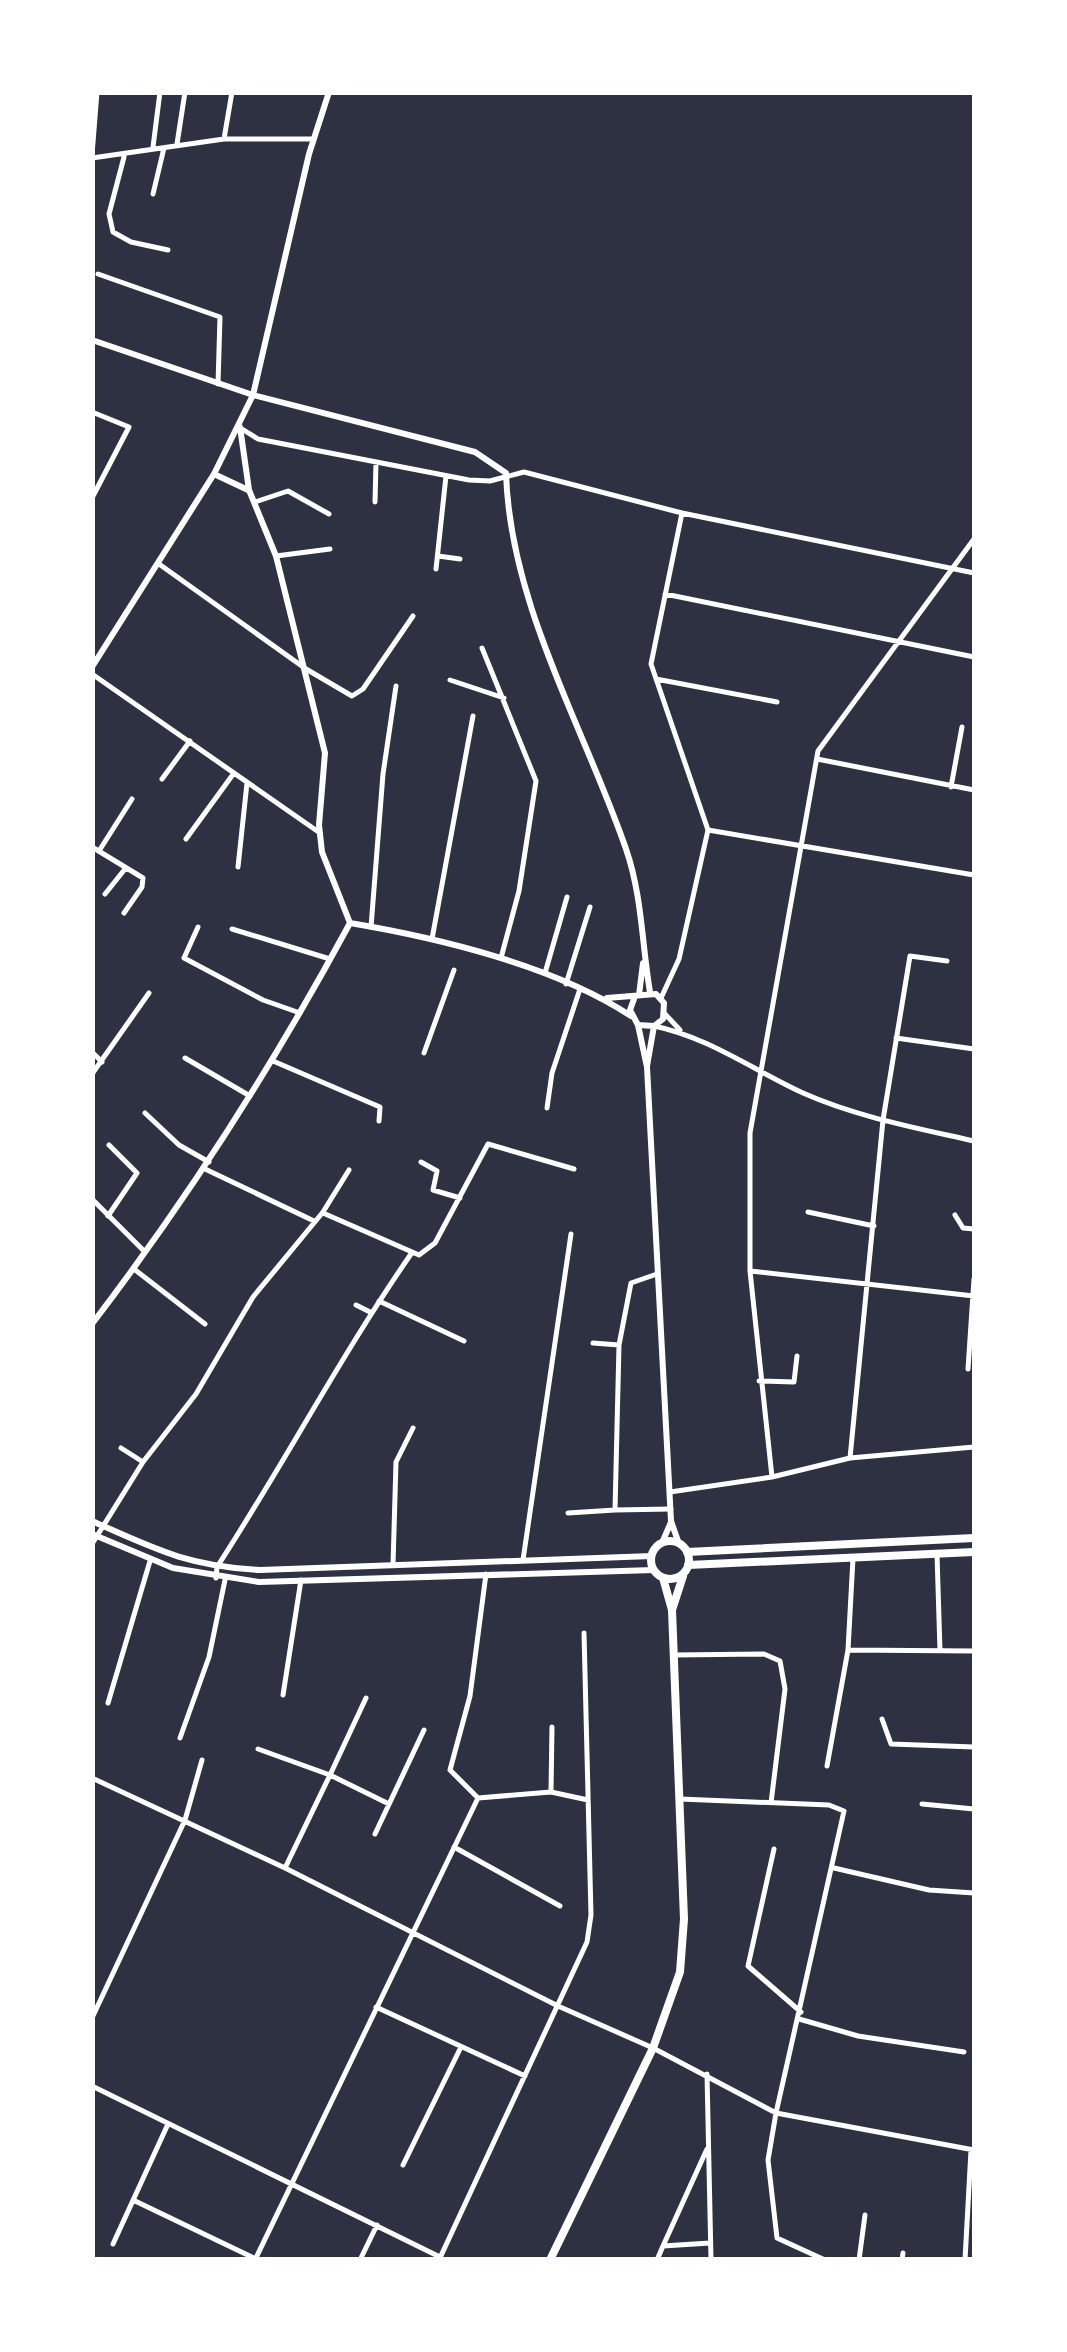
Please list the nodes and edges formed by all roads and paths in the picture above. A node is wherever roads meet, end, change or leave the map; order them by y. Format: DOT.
graph roads {
  1 [pos="96,92"];
  2 [pos="160,92"];
  3 [pos="184,92"];
  4 [pos="232,92"];
  5 [pos="330,92"];
  6 [pos="224,139"];
  7 [pos="314,139"];
  8 [pos="177,144"];
  9 [pos="153,148"];
  10 [pos="164,148"];
  11 [pos="124,156"];
  12 [pos="92,157"];
  13 [pos="153,194"];
  14 [pos="168,250"];
  15 [pos="98,274"];
  16 [pos="92,340"];
  17 [pos="218,384"];
  18 [pos="253,395"];
  19 [pos="92,412"];
  20 [pos="240,426"];
  21 [pos="376,462"];
  22 [pos="506,473"];
  23 [pos="214,474"];
  24 [pos="446,476"];
  25 [pos="250,490"];
  26 [pos="92,498"];
  27 [pos="256,502"];
  28 [pos="375,502"];
  29 [pos="682,513"];
  30 [pos="329,514"];
  31 [pos="974,538"];
  32 [pos="330,548"];
  33 [pos="276,556"];
  34 [pos="438,556"];
  35 [pos="460,559"];
  36 [pos="159,564"];
  37 [pos="436,569"];
  38 [pos="955,569"];
  39 [pos="974,573"];
  40 [pos="665,594"];
  41 [pos="413,616"];
  42 [pos="898,640"];
  43 [pos="482,648"];
  44 [pos="974,657"];
  45 [pos="92,667"];
  46 [pos="306,669"];
  47 [pos="92,674"];
  48 [pos="656,679"];
  49 [pos="450,680"];
  50 [pos="396,686"];
  51 [pos="506,699"];
  52 [pos="777,702"];
  53 [pos="473,716"];
  54 [pos="962,727"];
  55 [pos="190,741"];
  56 [pos="817,759"];
  57 [pos="234,774"];
  58 [pos="162,778"];
  59 [pos="247,783"];
  60 [pos="952,787"];
  61 [pos="974,790"];
  62 [pos="132,799"];
  63 [pos="708,830"];
  64 [pos="320,833"];
  65 [pos="186,838"];
  66 [pos="802,845"];
  67 [pos="96,849"];
  68 [pos="238,867"];
  69 [pos="126,868"];
  70 [pos="974,874"];
  71 [pos="105,894"];
  72 [pos="566,897"];
  73 [pos="590,906"];
  74 [pos="124,913"];
  75 [pos="350,923"];
  76 [pos="372,926"];
  77 [pos="198,927"];
  78 [pos="232,928"];
  79 [pos="432,938"];
  80 [pos="644,956"];
  81 [pos="330,959"];
  82 [pos="500,960"];
  83 [pos="947,961"];
  84 [pos="454,970"];
  85 [pos="544,976"];
  86 [pos="566,984"];
  87 [pos="580,989"];
  88 [pos="650,992"];
  89 [pos="148,993"];
  90 [pos="636,997"];
  91 [pos="606,998"];
  92 [pos="660,998"];
  93 [pos="300,1013"];
  94 [pos="665,1014"];
  95 [pos="631,1016"];
  96 [pos="638,1025"];
  97 [pos="654,1026"];
  98 [pos="682,1032"];
  99 [pos="896,1038"];
  100 [pos="974,1049"];
  101 [pos="92,1052"];
  102 [pos="424,1053"];
  103 [pos="185,1058"];
  104 [pos="273,1061"];
  105 [pos="102,1062"];
  106 [pos="647,1067"];
  107 [pos="758,1070"];
  108 [pos="92,1074"];
  109 [pos="250,1096"];
  110 [pos="546,1108"];
  111 [pos="144,1113"];
  112 [pos="882,1120"];
  113 [pos="378,1121"];
  114 [pos="974,1141"];
  115 [pos="109,1146"];
  116 [pos="421,1162"];
  117 [pos="207,1166"];
  118 [pos="574,1169"];
  119 [pos="349,1170"];
  120 [pos="460,1198"];
  121 [pos="92,1199"];
  122 [pos="323,1212"];
  123 [pos="808,1212"];
  124 [pos="955,1215"];
  125 [pos="108,1216"];
  126 [pos="314,1220"];
  127 [pos="875,1227"];
  128 [pos="974,1230"];
  129 [pos="571,1234"];
  130 [pos="144,1251"];
  131 [pos="411,1254"];
  132 [pos="134,1269"];
  133 [pos="750,1271"];
  134 [pos="657,1274"];
  135 [pos="974,1279"];
  136 [pos="867,1286"];
  137 [pos="974,1296"];
  138 [pos="379,1300"];
  139 [pos="356,1305"];
  140 [pos="370,1312"];
  141 [pos="92,1324"];
  142 [pos="206,1324"];
  143 [pos="464,1341"];
  144 [pos="593,1343"];
  145 [pos="619,1345"];
  146 [pos="797,1356"];
  147 [pos="968,1370"];
  148 [pos="759,1381"];
  149 [pos="413,1428"];
  150 [pos="974,1447"];
  151 [pos="122,1448"];
  152 [pos="850,1458"];
  153 [pos="143,1462"];
  154 [pos="772,1477"];
  155 [pos="670,1492"];
  156 [pos="671,1509"];
  157 [pos="615,1510"];
  158 [pos="568,1513"];
  159 [pos="92,1521"];
  160 [pos="672,1521"];
  161 [pos="104,1526"];
  162 [pos="94,1538"];
  163 [pos="974,1538"];
  164 [pos="662,1543"];
  165 [pos="679,1544"];
  166 [pos="687,1552"];
  167 [pos="974,1552"];
  168 [pos="937,1554"];
  169 [pos="652,1556"];
  170 [pos="853,1558"];
  171 [pos="523,1560"];
  172 [pos="150,1561"];
  173 [pos="394,1564"];
  174 [pos="217,1568"];
  175 [pos="686,1569"];
  176 [pos="654,1570"];
  177 [pos="486,1574"];
  178 [pos="663,1578"];
  179 [pos="220,1579"];
  180 [pos="301,1580"];
  181 [pos="672,1610"];
  182 [pos="584,1633"];
  183 [pos="848,1650"];
  184 [pos="940,1650"];
  185 [pos="974,1651"];
  186 [pos="673,1655"];
  187 [pos="283,1694"];
  188 [pos="366,1698"];
  189 [pos="108,1703"];
  190 [pos="882,1719"];
  191 [pos="552,1727"];
  192 [pos="424,1730"];
  193 [pos="180,1738"];
  194 [pos="974,1747"];
  195 [pos="258,1749"];
  196 [pos="202,1760"];
  197 [pos="827,1766"];
  198 [pos="330,1775"];
  199 [pos="92,1778"];
  200 [pos="551,1792"];
  201 [pos="478,1798"];
  202 [pos="677,1799"];
  203 [pos="588,1800"];
  204 [pos="771,1802"];
  205 [pos="389,1804"];
  206 [pos="922,1804"];
  207 [pos="974,1810"];
  208 [pos="185,1820"];
  209 [pos="374,1834"];
  210 [pos="454,1846"];
  211 [pos="774,1849"];
  212 [pos="285,1868"];
  213 [pos="834,1868"];
  214 [pos="974,1892"];
  215 [pos="560,1906"];
  216 [pos="412,1934"];
  217 [pos="558,2006"];
  218 [pos="376,2007"];
  219 [pos="800,2016"];
  220 [pos="92,2018"];
  221 [pos="461,2047"];
  222 [pos="653,2048"];
  223 [pos="964,2052"];
  224 [pos="707,2074"];
  225 [pos="525,2076"];
  226 [pos="92,2086"];
  227 [pos="776,2113"];
  228 [pos="168,2124"];
  229 [pos="708,2145"];
  230 [pos="973,2150"];
  231 [pos="403,2165"];
  232 [pos="695,2176"];
  233 [pos="292,2182"];
  234 [pos="709,2182"];
  235 [pos="133,2200"];
  236 [pos="864,2215"];
  237 [pos="377,2225"];
  238 [pos="710,2243"];
  239 [pos="113,2244"];
  240 [pos="663,2246"];
  241 [pos="440,2258"];
  242 [pos="255,2259"];
  243 [pos="360,2260"];
  244 [pos="550,2260"];
  245 [pos="656,2260"];
  246 [pos="711,2260"];
  247 [pos="825,2260"];
  248 [pos="859,2260"];
  249 [pos="966,2260"];
  1 -- 12 [label="street"];
  2 -- 9 [label="street"];
  3 -- 8 [label="street"];
  4 -- 6 [label="street"];
  5 -- 7 [label="street"];
  6 -- 7 [label="street"];
  6 -- 8 [label="street"];
  7 -- 18 [label="street"];
  8 -- 10 [label="street"];
  9 -- 10 [label="street"];
  9 -- 11 [label="street"];
  10 -- 13 [label="street"];
  11 -- 12 [label="street"];
  11 -- 14 [label="street"];
  15 -- 17 [label="street"];
  16 -- 17 [label="street"];
  17 -- 18 [label="street"];
  18 -- 20 [label="street"];
  18 -- 22 [label="street"];
  19 -- 26 [label="street"];
  20 -- 21 [label="street"];
  20 -- 23 [label="street"];
  20 -- 25 [label="street"];
  21 -- 24 [label="street"];
  21 -- 28 [label="street"];
  22 -- 24 [label="street"];
  22 -- 29 [label="street"];
  22 -- 80 [label="street"];
  23 -- 25 [label="street"];
  23 -- 36 [label="street"];
  24 -- 34 [label="street"];
  25 -- 27 [label="street"];
  27 -- 30 [label="street"];
  27 -- 33 [label="street"];
  29 -- 38 [label="street"];
  29 -- 40 [label="street"];
  31 -- 38 [label="street"];
  32 -- 33 [label="street"];
  33 -- 46 [label="street"];
  34 -- 35 [label="street"];
  34 -- 37 [label="street"];
  36 -- 45 [label="street"];
  36 -- 46 [label="street"];
  38 -- 39 [label="street"];
  38 -- 42 [label="street"];
  40 -- 42 [label="street"];
  40 -- 48 [label="street"];
  41 -- 46 [label="street"];
  42 -- 44 [label="street"];
  42 -- 56 [label="street"];
  43 -- 51 [label="street"];
  46 -- 64 [label="street"];
  47 -- 55 [label="street"];
  48 -- 52 [label="street"];
  48 -- 63 [label="street"];
  49 -- 51 [label="street"];
  50 -- 76 [label="street"];
  51 -- 82 [label="street"];
  53 -- 79 [label="street"];
  54 -- 60 [label="street"];
  55 -- 57 [label="street"];
  55 -- 58 [label="street"];
  56 -- 60 [label="street"];
  56 -- 66 [label="street"];
  57 -- 59 [label="street"];
  57 -- 65 [label="street"];
  59 -- 64 [label="street"];
  59 -- 68 [label="street"];
  60 -- 61 [label="street"];
  62 -- 67 [label="street"];
  63 -- 66 [label="street"];
  63 -- 92 [label="street"];
  64 -- 75 [label="street"];
  66 -- 70 [label="street"];
  66 -- 107 [label="street"];
  67 -- 69 [label="street"];
  69 -- 71 [label="street"];
  69 -- 74 [label="street"];
  72 -- 85 [label="street"];
  73 -- 86 [label="street"];
  75 -- 76 [label="street"];
  75 -- 81 [label="street"];
  76 -- 79 [label="street"];
  77 -- 93 [label="street"];
  78 -- 81 [label="street"];
  79 -- 82 [label="street"];
  80 -- 88 [label="street"];
  80 -- 90 [label="street"];
  81 -- 93 [label="street"];
  82 -- 85 [label="street"];
  83 -- 99 [label="street"];
  84 -- 102 [label="street"];
  85 -- 86 [label="street"];
  86 -- 87 [label="street"];
  87 -- 91 [label="street"];
  87 -- 110 [label="street"];
  88 -- 90 [label="street"];
  88 -- 92 [label="street"];
  89 -- 105 [label="street"];
  90 -- 91 [label="street"];
  90 -- 95 [label="street"];
  91 -- 95 [label="street"];
  92 -- 94 [label="street"];
  93 -- 104 [label="street"];
  94 -- 97 [label="street"];
  94 -- 98 [label="street"];
  95 -- 96 [label="street"];
  96 -- 97 [label="street"];
  96 -- 106 [label="street"];
  97 -- 98 [label="street"];
  97 -- 106 [label="street"];
  98 -- 107 [label="street"];
  99 -- 100 [label="street"];
  99 -- 112 [label="street"];
  101 -- 105 [label="street"];
  103 -- 109 [label="street"];
  104 -- 109 [label="street"];
  104 -- 113 [label="street"];
  105 -- 108 [label="street"];
  106 -- 134 [label="street"];
  107 -- 112 [label="street"];
  107 -- 133 [label="street"];
  109 -- 117 [label="street"];
  111 -- 117 [label="street"];
  112 -- 114 [label="street"];
  112 -- 127 [label="street"];
  115 -- 125 [label="street"];
  116 -- 120 [label="street"];
  117 -- 126 [label="street"];
  117 -- 130 [label="street"];
  118 -- 120 [label="street"];
  119 -- 122 [label="street"];
  120 -- 131 [label="street"];
  121 -- 125 [label="street"];
  122 -- 126 [label="street"];
  122 -- 131 [label="street"];
  123 -- 127 [label="street"];
  124 -- 128 [label="street"];
  125 -- 130 [label="street"];
  126 -- 153 [label="street"];
  127 -- 136 [label="street"];
  129 -- 171 [label="street"];
  130 -- 132 [label="street"];
  131 -- 138 [label="street"];
  132 -- 141 [label="street"];
  132 -- 142 [label="street"];
  133 -- 136 [label="street"];
  133 -- 148 [label="street"];
  134 -- 145 [label="street"];
  134 -- 155 [label="street"];
  135 -- 137 [label="street"];
  136 -- 137 [label="street"];
  136 -- 152 [label="street"];
  137 -- 147 [label="street"];
  138 -- 140 [label="street"];
  138 -- 143 [label="street"];
  139 -- 140 [label="street"];
  140 -- 174 [label="street"];
  144 -- 145 [label="street"];
  145 -- 157 [label="street"];
  146 -- 148 [label="street"];
  148 -- 154 [label="street"];
  149 -- 173 [label="street"];
  150 -- 152 [label="street"];
  151 -- 153 [label="street"];
  152 -- 154 [label="street"];
  153 -- 161 [label="street"];
  154 -- 155 [label="street"];
  155 -- 156 [label="street"];
  156 -- 157 [label="street"];
  156 -- 160 [label="street"];
  157 -- 158 [label="street"];
  159 -- 161 [label="street"];
  160 -- 164 [label="street"];
  160 -- 165 [label="street"];
  161 -- 162 [label="street"];
  161 -- 174 [label="street"];
  162 -- 172 [label="street"];
  163 -- 166 [label="main road"];
  164 -- 165 [label="main road"];
  164 -- 169 [label="main road"];
  165 -- 166 [label="main road"];
  166 -- 175 [label="main road"];
  167 -- 168 [label="main road"];
  168 -- 170 [label="main road"];
  168 -- 184 [label="street"];
  169 -- 171 [label="street"];
  169 -- 176 [label="main road"];
  170 -- 175 [label="main road"];
  170 -- 183 [label="street"];
  171 -- 173 [label="street"];
  172 -- 179 [label="street"];
  172 -- 189 [label="street"];
  173 -- 174 [label="street"];
  174 -- 179 [label="street"];
  175 -- 178 [label="main road"];
  175 -- 181 [label="main road"];
  176 -- 177 [label="street"];
  176 -- 178 [label="main road"];
  177 -- 180 [label="street"];
  177 -- 201 [label="street"];
  178 -- 181 [label="main road"];
  179 -- 180 [label="street"];
  179 -- 193 [label="street"];
  180 -- 187 [label="street"];
  181 -- 186 [label="main road"];
  182 -- 203 [label="street"];
  183 -- 184 [label="street"];
  183 -- 197 [label="street"];
  184 -- 185 [label="street"];
  186 -- 202 [label="main road"];
  186 -- 204 [label="street"];
  188 -- 198 [label="street"];
  190 -- 194 [label="street"];
  191 -- 200 [label="street"];
  192 -- 205 [label="street"];
  195 -- 198 [label="street"];
  196 -- 208 [label="street"];
  198 -- 205 [label="street"];
  198 -- 212 [label="street"];
  199 -- 208 [label="street"];
  200 -- 201 [label="street"];
  200 -- 203 [label="street"];
  201 -- 210 [label="street"];
  202 -- 204 [label="street"];
  202 -- 222 [label="main road"];
  203 -- 217 [label="street"];
  204 -- 213 [label="street"];
  205 -- 209 [label="street"];
  206 -- 207 [label="street"];
  208 -- 212 [label="street"];
  208 -- 220 [label="street"];
  210 -- 215 [label="street"];
  210 -- 216 [label="street"];
  211 -- 219 [label="street"];
  212 -- 216 [label="street"];
  213 -- 214 [label="street"];
  213 -- 219 [label="street"];
  216 -- 217 [label="street"];
  216 -- 218 [label="street"];
  217 -- 222 [label="street"];
  217 -- 225 [label="street"];
  218 -- 221 [label="street"];
  218 -- 233 [label="street"];
  219 -- 223 [label="street"];
  219 -- 227 [label="street"];
  221 -- 225 [label="street"];
  221 -- 231 [label="street"];
  222 -- 224 [label="street"];
  222 -- 244 [label="main road"];
  224 -- 227 [label="street"];
  224 -- 229 [label="street"];
  225 -- 241 [label="street"];
  226 -- 228 [label="street"];
  227 -- 230 [label="street"];
  227 -- 247 [label="street"];
  228 -- 233 [label="street"];
  228 -- 235 [label="street"];
  229 -- 232 [label="street"];
  229 -- 234 [label="street"];
  230 -- 249 [label="street"];
  232 -- 234 [label="street"];
  232 -- 240 [label="street"];
  233 -- 237 [label="street"];
  233 -- 242 [label="street"];
  234 -- 238 [label="street"];
  235 -- 239 [label="street"];
  235 -- 242 [label="street"];
  236 -- 248 [label="street"];
  237 -- 241 [label="street"];
  237 -- 243 [label="street"];
  238 -- 240 [label="street"];
  238 -- 246 [label="street"];
  240 -- 245 [label="street"];
}
